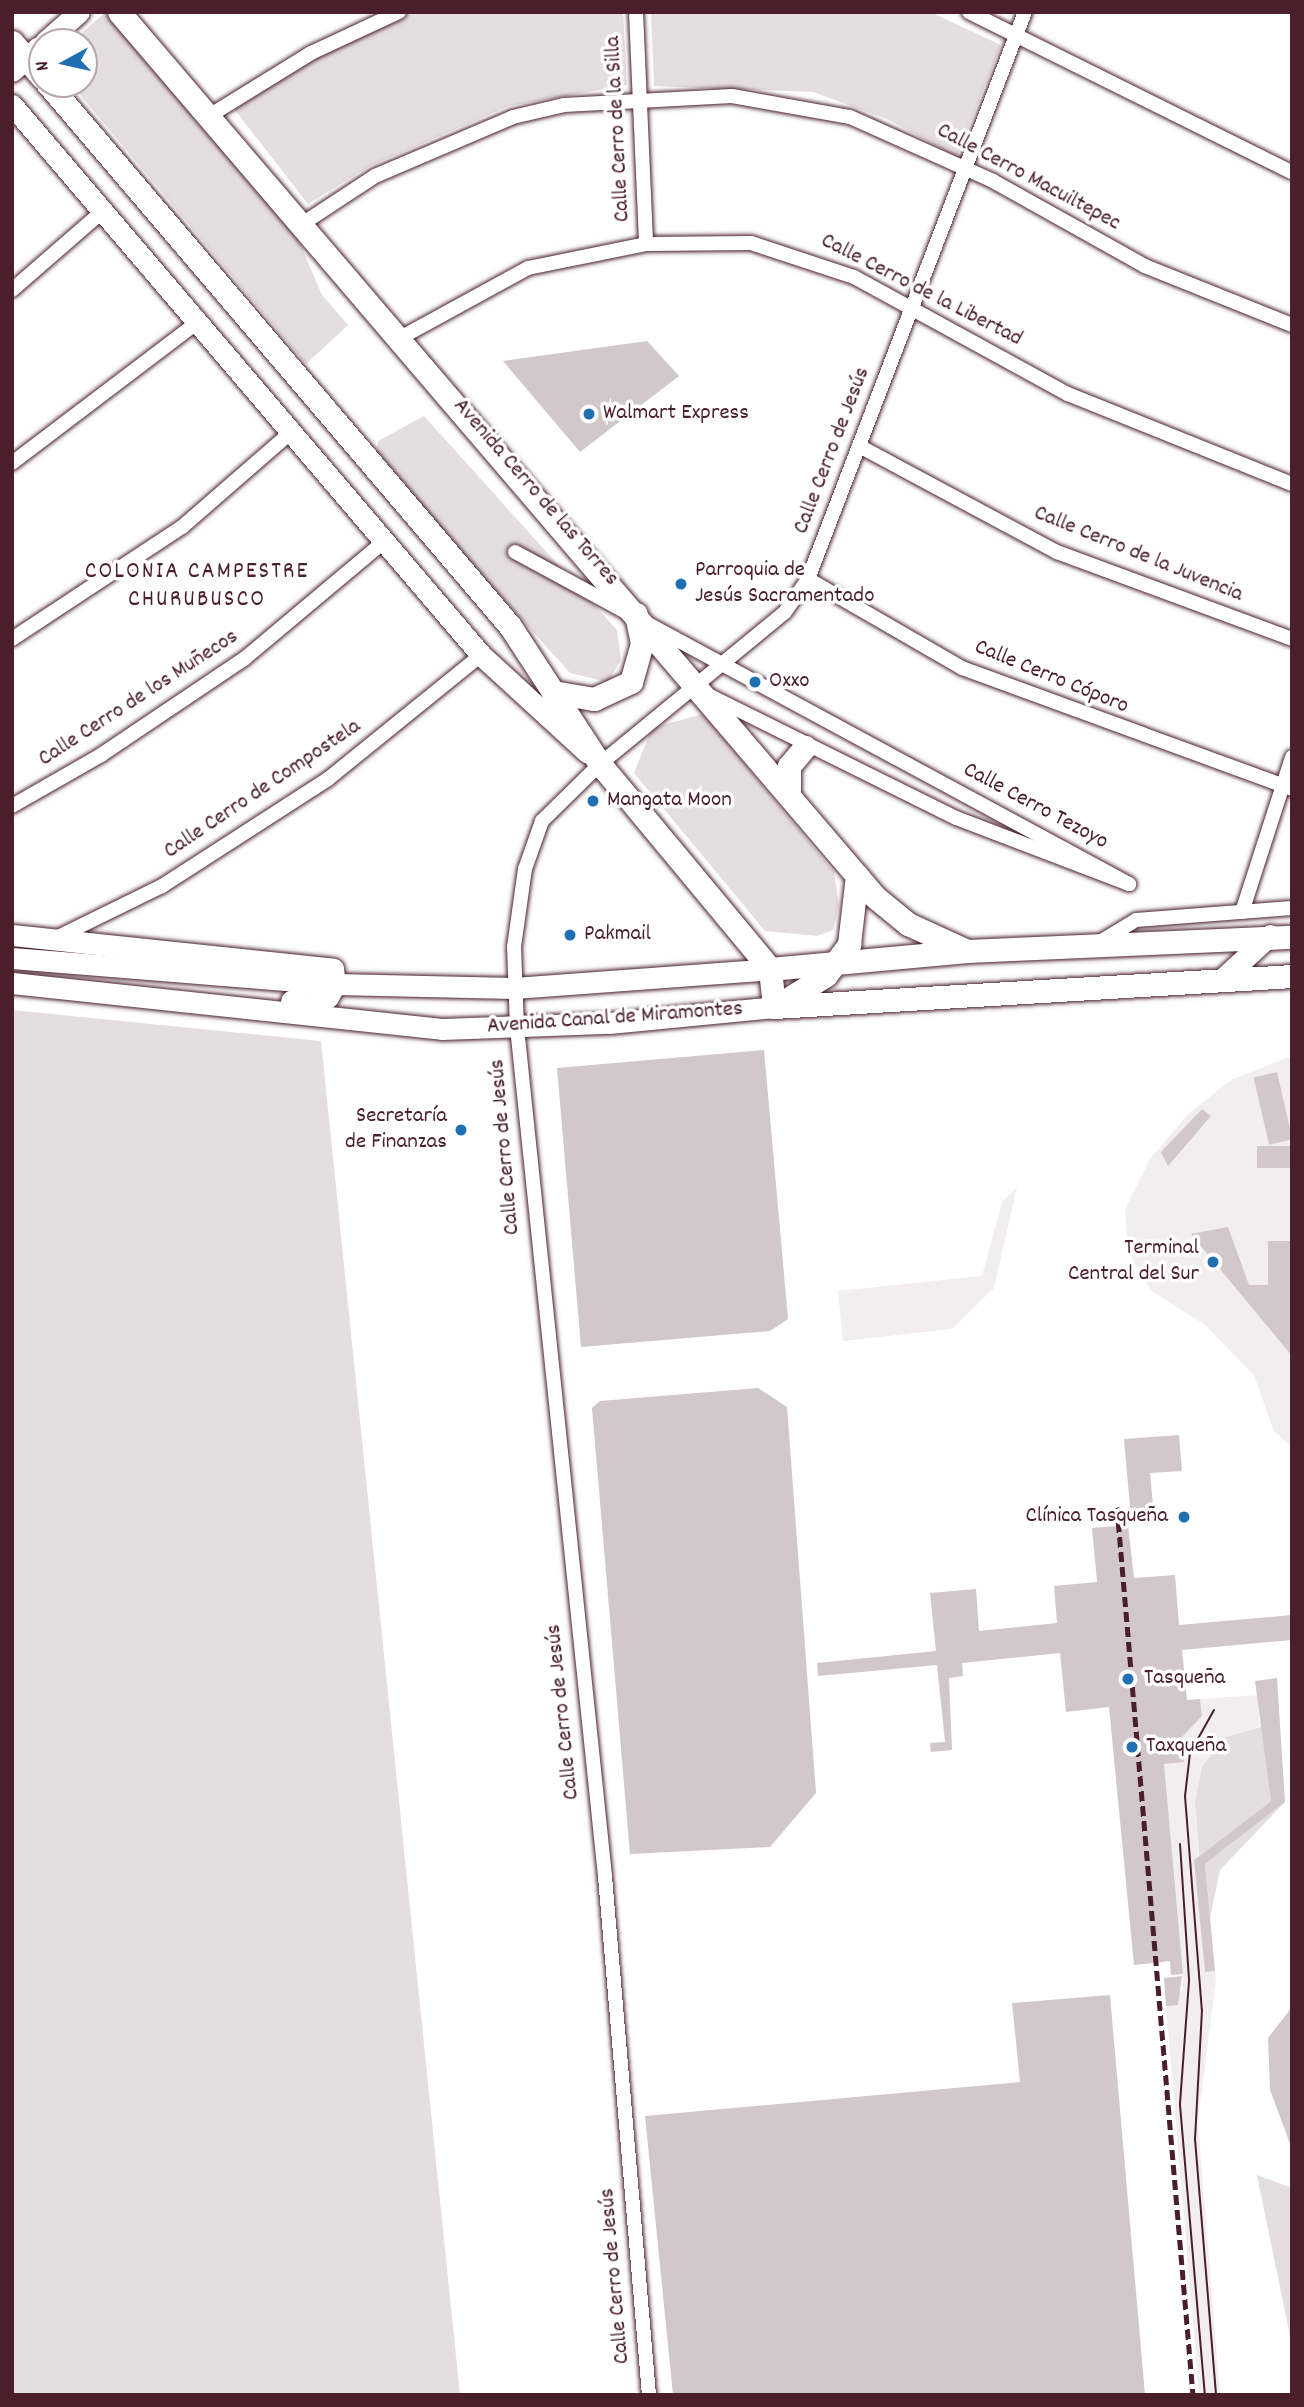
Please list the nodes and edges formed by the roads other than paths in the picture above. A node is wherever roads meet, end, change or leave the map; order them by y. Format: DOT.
graph roads {
  1 [pos="79,12"];
  2 [pos="119,12"];
  3 [pos="399,12"];
  4 [pos="636,12"];
  5 [pos="969,12"];
  6 [pos="1025,12"];
  7 [pos="1017,34"];
  8 [pos="27,52"];
  9 [pos="60,98"];
  10 [pos="641,98"];
  11 [pos="12,105"];
  12 [pos="209,116"];
  13 [pos="967,167"];
  14 [pos="1292,172"];
  15 [pos="104,210"];
  16 [pos="302,224"];
  17 [pos="646,244"];
  18 [pos="12,290"];
  19 [pos="914,307"];
  20 [pos="195,324"];
  21 [pos="1292,325"];
  22 [pos="400,338"];
  23 [pos="289,434"];
  24 [pos="859,446"];
  25 [pos="12,463"];
  26 [pos="1292,484"];
  27 [pos="382,542"];
  28 [pos="514,552"];
  29 [pos="808,579"];
  30 [pos="631,605"];
  31 [pos="12,639"];
  32 [pos="1292,639"];
  33 [pos="481,655"];
  34 [pos="703,689"];
  35 [pos="553,692"];
  36 [pos="805,747"];
  37 [pos="1292,757"];
  38 [pos="600,764"];
  39 [pos="1288,788"];
  40 [pos="789,790"];
  41 [pos="12,806"];
  42 [pos="857,875"];
  43 [pos="1292,908"];
  44 [pos="1242,912"];
  45 [pos="1292,927"];
  46 [pos="12,935"];
  47 [pos="1292,937"];
  48 [pos="56,938"];
  49 [pos="1260,938"];
  50 [pos="1094,945"];
  51 [pos="967,951"];
  52 [pos="12,958"];
  53 [pos="838,962"];
  54 [pos="769,970"];
  55 [pos="1292,976"];
  56 [pos="1220,981"];
  57 [pos="12,982"];
  58 [pos="335,984"];
  59 [pos="514,988"];
  60 [pos="217,1003"];
  61 [pos="774,1007"];
  62 [pos="517,1028"];
  63 [pos="649,2395"];
  1 -- 8 [label="main road"];
  2 -- 12 [label="main road, Avenida Cerro de las Torres"];
  3 -- 12 [label="street"];
  4 -- 10 [label="street, Calle Cerro de la Silla"];
  5 -- 7 [label="street"];
  6 -- 7 [label="street, Calle Cerro de Jesús"];
  7 -- 13 [label="street, Calle Cerro de Jesús"];
  7 -- 14 [label="street"];
  9 -- 35 [label="main road"];
  10 -- 13 [label="street, Calle Cerro Macuiltepec"];
  10 -- 16 [label="street, Calle Cerro Macuiltepec"];
  10 -- 17 [label="street, Calle Cerro de la Silla"];
  11 -- 15 [label="main road"];
  12 -- 16 [label="main road, Avenida Cerro de las Torres"];
  13 -- 19 [label="street, Calle Cerro de Jesús"];
  13 -- 21 [label="street, Calle Cerro Macuiltepec"];
  15 -- 18 [label="street"];
  15 -- 20 [label="main road"];
  16 -- 22 [label="main road, Avenida Cerro de las Torres"];
  17 -- 19 [label="street, Calle Cerro de la Libertad"];
  17 -- 22 [label="street, Calle Cerro de la Libertad"];
  19 -- 24 [label="street, Calle Cerro de Jesús"];
  19 -- 26 [label="street, Calle Cerro de la Libertad"];
  20 -- 23 [label="main road"];
  20 -- 25 [label="street"];
  22 -- 30 [label="main road, Avenida Cerro de las Torres"];
  23 -- 27 [label="main road"];
  23 -- 31 [label="street"];
  24 -- 29 [label="street, Calle Cerro de Jesús"];
  24 -- 32 [label="street, Calle Cerro de la Juvencia"];
  27 -- 33 [label="main road"];
  27 -- 41 [label="street, Calle Cerro de los Muñecos"];
  28 -- 36 [label="street, Calle Cerro Tezoyo"];
  29 -- 34 [label="street, Calle Cerro de Jesús"];
  29 -- 39 [label="street, Calle Cerro Cóporo"];
  30 -- 34 [label="main road, Avenida Cerro de las Torres"];
  30 -- 35 [label="main road"];
  33 -- 38 [label="main road"];
  33 -- 48 [label="street, Calle Cerro de Compostela"];
  34 -- 36 [label="street, Calle Cerro Tezoyo"];
  34 -- 38 [label="street, Calle Cerro de Jesús"];
  34 -- 40 [label="main road, Avenida Cerro de las Torres"];
  35 -- 38 [label="main road"];
  36 -- 40 [label="main road"];
  37 -- 39 [label="street"];
  38 -- 54 [label="main road"];
  38 -- 59 [label="street, Calle Cerro de Jesús"];
  39 -- 44 [label="street"];
  40 -- 42 [label="main road, Avenida Cerro de las Torres"];
  42 -- 51 [label="main road, Avenida Cerro de las Torres"];
  42 -- 53 [label="main road"];
  43 -- 44 [label="street, Avenida Canal de Miramontes"];
  44 -- 50 [label="street, Avenida Canal de Miramontes"];
  45 -- 49 [label="main road, Avenida Canal de Miramontes"];
  46 -- 48 [label="main road"];
  47 -- 49 [label="main road, Avenida Canal de Miramontes"];
  48 -- 58 [label="main road"];
  49 -- 50 [label="main road, Avenida Canal de Miramontes"];
  49 -- 56 [label="main road, Avenida Canal de Miramontes"];
  50 -- 51 [label="main road, Avenida Canal de Miramontes"];
  51 -- 53 [label="main road, Avenida Canal de Miramontes"];
  52 -- 58 [label="main road, Avenida Canal de Miramontes"];
  53 -- 54 [label="main road, Avenida Canal de Miramontes"];
  53 -- 61 [label="main road"];
  54 -- 59 [label="main road, Avenida Canal de Miramontes"];
  54 -- 61 [label="main road"];
  55 -- 56 [label="main road, Avenida Canal de Miramontes"];
  56 -- 61 [label="main road, Avenida Canal de Miramontes"];
  57 -- 60 [label="main road, Avenida Canal de Miramontes"];
  58 -- 59 [label="main road, Avenida Canal de Miramontes"];
  58 -- 60 [label="main road"];
  59 -- 62 [label="street, Calle Cerro de Jesús"];
  60 -- 62 [label="main road, Avenida Canal de Miramontes"];
  61 -- 62 [label="main road, Avenida Canal de Miramontes"];
  62 -- 63 [label="street, Calle Cerro de Jesús"];
}
